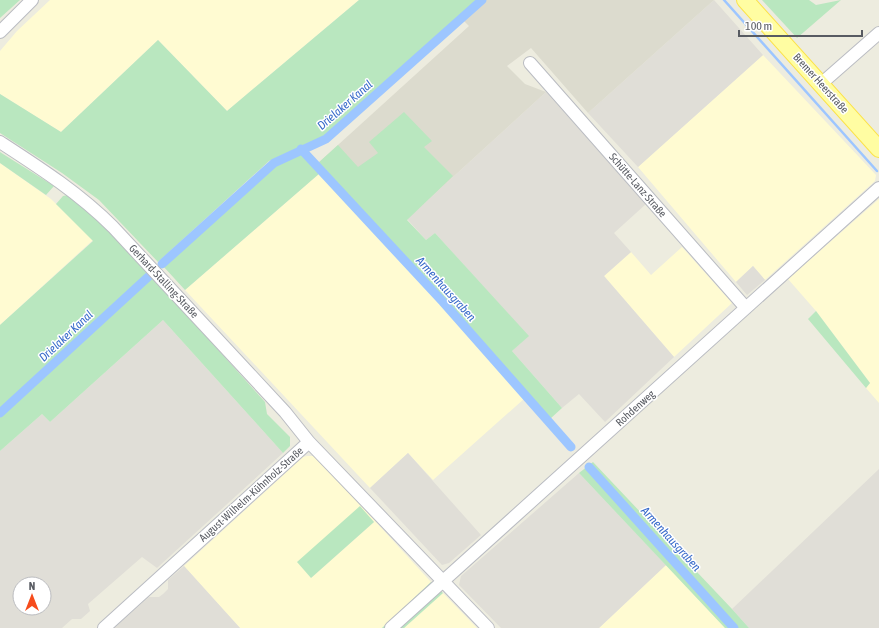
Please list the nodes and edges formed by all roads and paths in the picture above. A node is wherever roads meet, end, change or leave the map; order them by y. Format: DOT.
graph roads {
  1 [pos="32,0"];
  2 [pos="745,0"];
  3 [pos="0,32"];
  4 [pos="879,33"];
  5 [pos="530,63"];
  6 [pos="822,83"];
  7 [pos="0,142"];
  8 [pos="879,149"];
  9 [pos="879,188"];
  10 [pos="746,308"];
  11 [pos="309,442"];
  12 [pos="442,581"];
  13 [pos="104,628"];
  14 [pos="391,628"];
  15 [pos="488,628"];
  1 -- 3 [label="street"];
  2 -- 6 [label="main road, Bremer Heerstraße"];
  4 -- 6 [label="street"];
  5 -- 10 [label="street, Schütte-Lanz-Straße"];
  6 -- 8 [label="main road, Bremer Heerstraße"];
  7 -- 11 [label="street, Gerhard-Stalling-Straße"];
  9 -- 10 [label="street, Rohdenweg"];
  10 -- 12 [label="street, Rohdenweg"];
  11 -- 12 [label="street, August-Wilhelm-Kühnholz-Straße"];
  11 -- 13 [label="street, August-Wilhelm-Kühnholz-Straße"];
  12 -- 14 [label="street, Rohdenweg"];
  12 -- 15 [label="street, August-Wilhelm-Kühnholz-Straße"];
}
